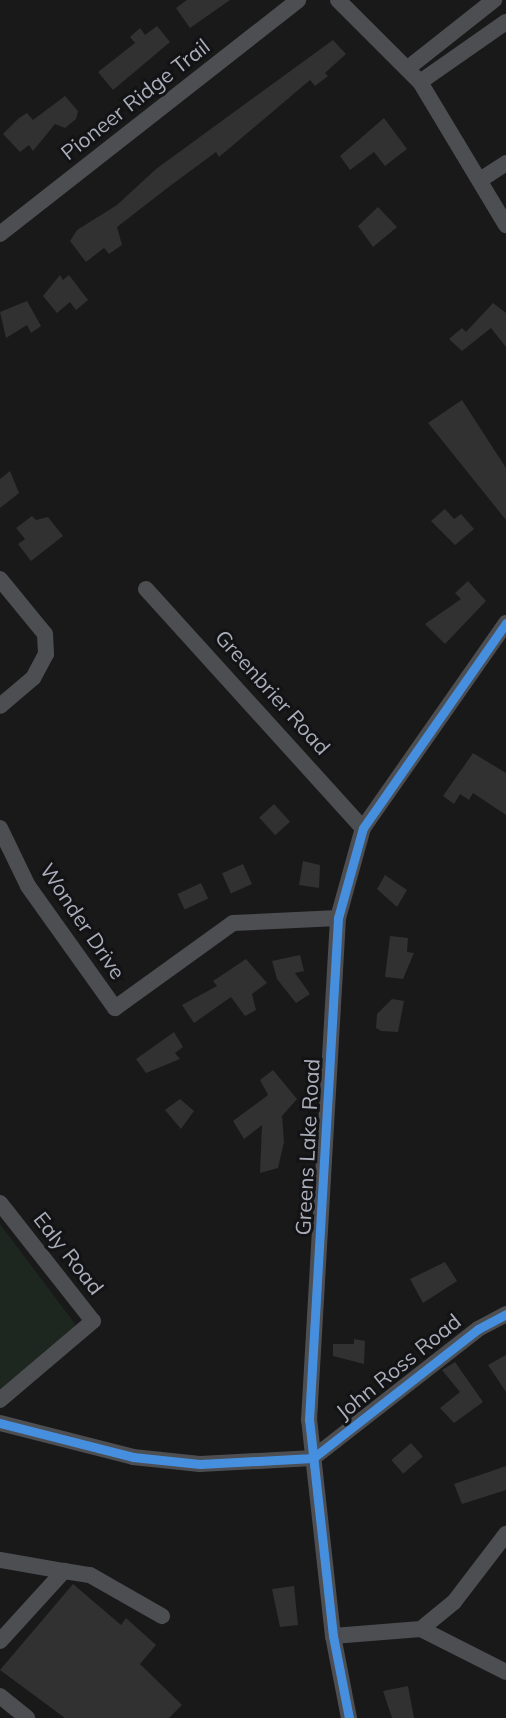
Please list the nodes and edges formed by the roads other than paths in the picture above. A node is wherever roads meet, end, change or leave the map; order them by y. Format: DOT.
graph roads {
  1 [pos="298,0"];
  2 [pos="338,0"];
  3 [pos="494,0"];
  4 [pos="506,22"];
  5 [pos="408,68"];
  6 [pos="420,82"];
  7 [pos="506,163"];
  8 [pos="480,180"];
  9 [pos="506,225"];
  10 [pos="0,234"];
  11 [pos="0,579"];
  12 [pos="146,589"];
  13 [pos="506,623"];
  14 [pos="0,706"];
  15 [pos="0,828"];
  16 [pos="363,828"];
  17 [pos="338,918"];
  18 [pos="0,1203"];
  19 [pos="506,1314"];
  20 [pos="0,1400"];
  21 [pos="0,1423"];
  22 [pos="313,1458"];
  23 [pos="506,1534"];
  24 [pos="0,1560"];
  25 [pos="64,1571"];
  26 [pos="162,1616"];
  27 [pos="421,1629"];
  28 [pos="333,1636"];
  29 [pos="0,1641"];
  30 [pos="506,1672"];
  31 [pos="0,1696"];
  32 [pos="27,1718"];
  33 [pos="349,1718"];
  1 -- 10 [label="street, Pioneer Ridge Trail"];
  2 -- 5 [label="street"];
  3 -- 5 [label="street"];
  4 -- 6 [label="street"];
  5 -- 6 [label="street"];
  6 -- 8 [label="street"];
  7 -- 8 [label="street"];
  8 -- 9 [label="street"];
  11 -- 14 [label="street"];
  12 -- 16 [label="street, Greenbrier Road"];
  13 -- 16 [label="street, Greens Lake Road"];
  15 -- 17 [label="street, Wonder Drive"];
  16 -- 17 [label="street, Greens Lake Road"];
  17 -- 22 [label="street, Greens Lake Road"];
  18 -- 20 [label="street, Ealy Road"];
  19 -- 22 [label="street, John Ross Road"];
  21 -- 22 [label="street"];
  22 -- 28 [label="street, Greens Lake Road"];
  23 -- 27 [label="street"];
  24 -- 25 [label="street"];
  25 -- 26 [label="street"];
  25 -- 29 [label="street"];
  27 -- 28 [label="street"];
  27 -- 30 [label="street"];
  28 -- 33 [label="street, Greens Lake Road"];
  31 -- 32 [label="street"];
}
